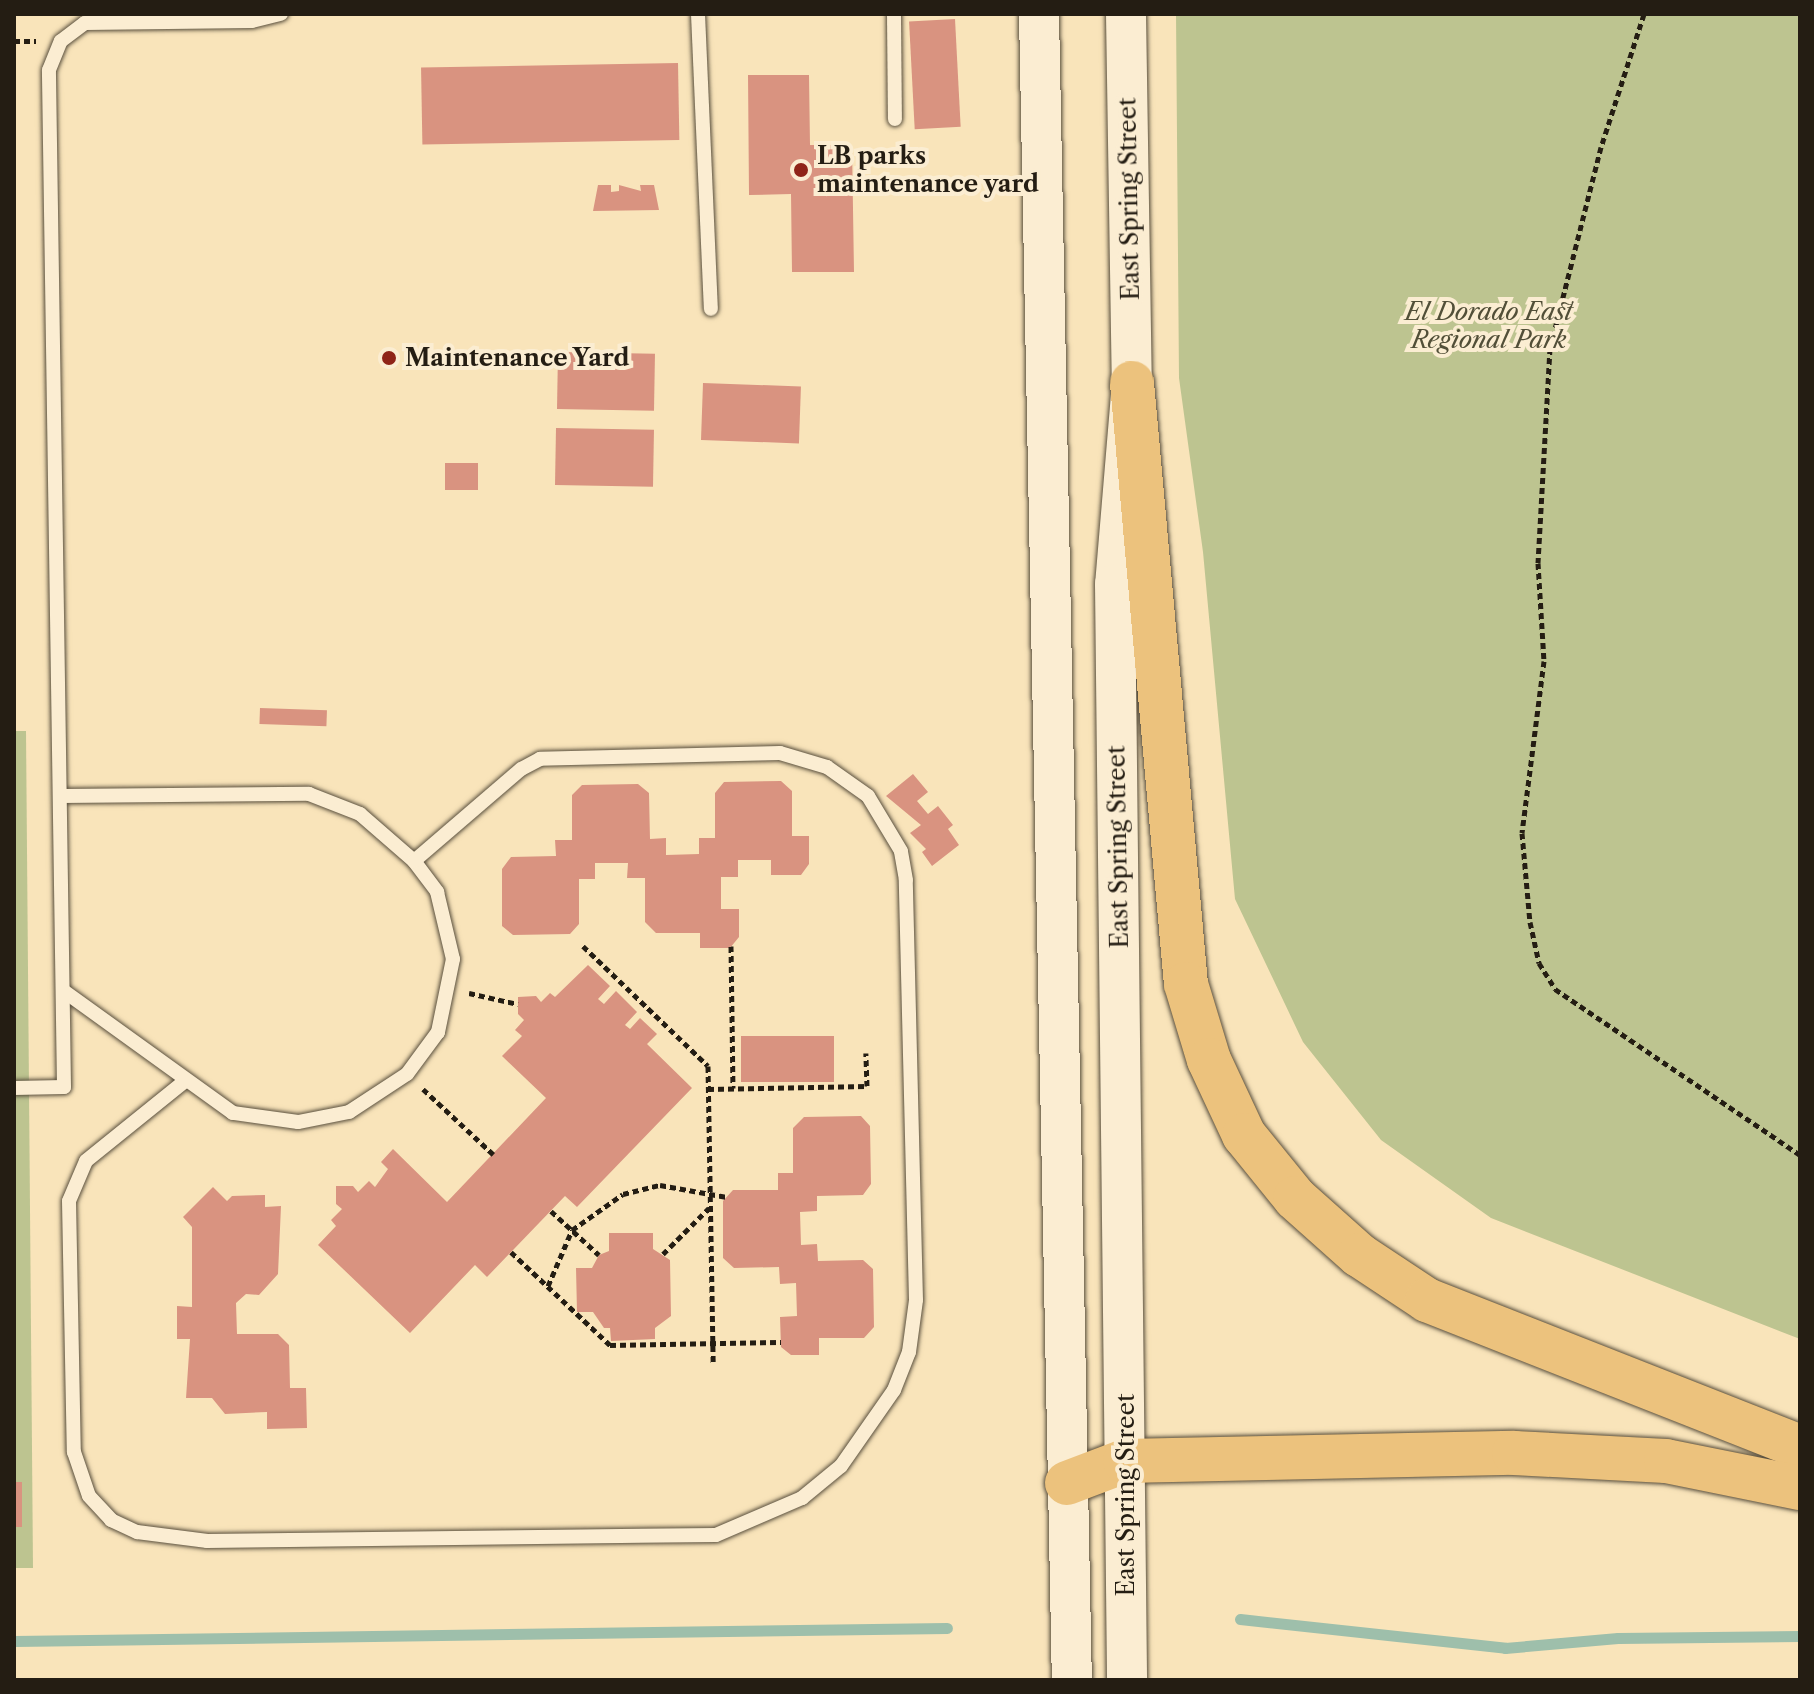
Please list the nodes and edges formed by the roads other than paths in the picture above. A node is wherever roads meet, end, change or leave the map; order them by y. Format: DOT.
graph roads {
  1 [pos="281,14"];
  2 [pos="698,14"];
  3 [pos="894,14"];
  4 [pos="1039,14"];
  5 [pos="1126,14"];
  6 [pos="895,119"];
  7 [pos="711,309"];
  8 [pos="1132,383"];
  9 [pos="61,796"];
  10 [pos="414,861"];
  11 [pos="64,991"];
  12 [pos="185,1081"];
  13 [pos="14,1088"];
  14 [pos="1800,1447"];
  15 [pos="1125,1461"];
  16 [pos="1067,1483"];
  17 [pos="1800,1488"];
  18 [pos="1127,1677"];
  19 [pos="1072,1678"];
  1 -- 9 [label="lane"];
  2 -- 7 [label="lane"];
  3 -- 6 [label="lane"];
  4 -- 16 [label="main road"];
  5 -- 8 [label="main road, East Spring Street"];
  8 -- 14 [label="highway"];
  8 -- 15 [label="main road, East Spring Street"];
  9 -- 10 [label="lane"];
  9 -- 11 [label="lane"];
  10 -- 12 [label="lane"];
  10 -- 12 [label="lane"];
  11 -- 12 [label="lane"];
  11 -- 13 [label="lane"];
  15 -- 16 [label="highway"];
  15 -- 17 [label="highway"];
  15 -- 18 [label="main road, East Spring Street"];
  16 -- 19 [label="main road"];
}
